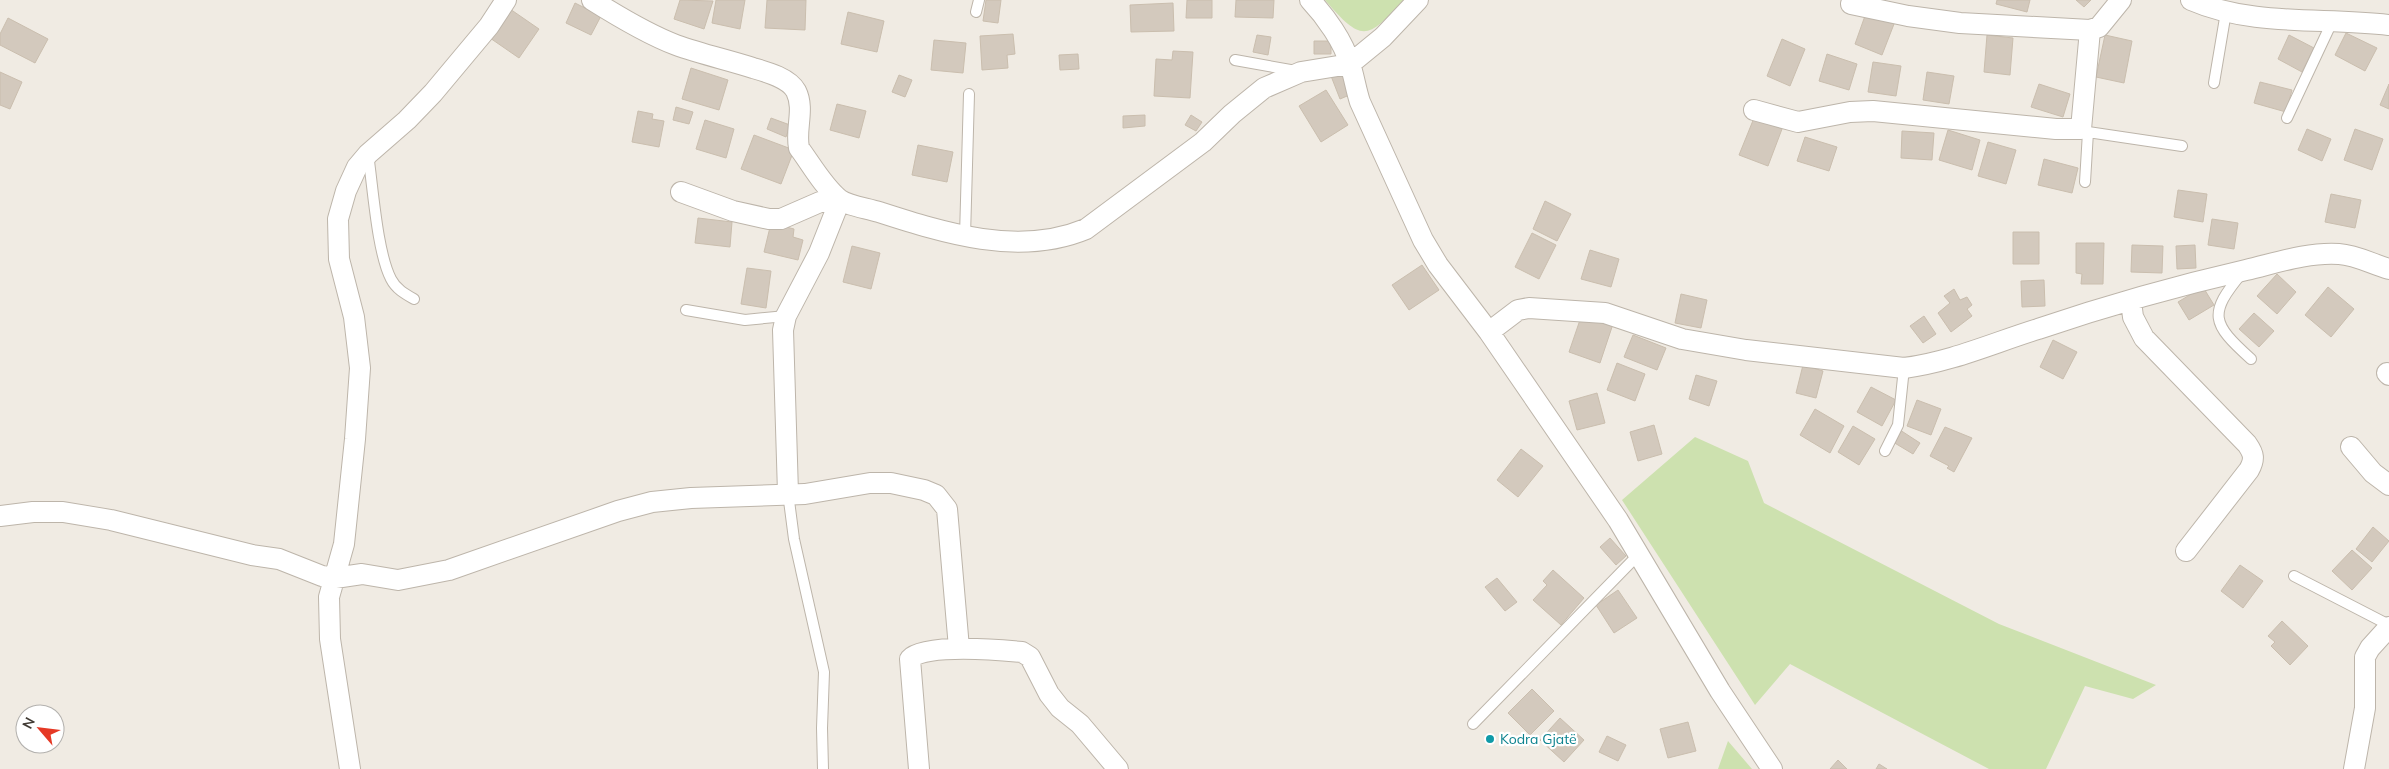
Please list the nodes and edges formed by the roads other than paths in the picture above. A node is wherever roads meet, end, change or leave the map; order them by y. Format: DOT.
graph roads {
  1 [pos="506,0"];
  2 [pos="592,0"];
  3 [pos="979,0"];
  4 [pos="1310,0"];
  5 [pos="1418,0"];
  6 [pos="2121,0"];
  7 [pos="2190,0"];
  8 [pos="1851,4"];
  9 [pos="976,12"];
  10 [pos="2226,12"];
  11 [pos="2332,22"];
  12 [pos="2389,25"];
  13 [pos="2090,30"];
  14 [pos="1235,60"];
  15 [pos="1350,64"];
  16 [pos="1301,72"];
  17 [pos="2214,83"];
  18 [pos="969,94"];
  19 [pos="1754,110"];
  20 [pos="2287,118"];
  21 [pos="2085,131"];
  22 [pos="2182,146"];
  23 [pos="368,154"];
  24 [pos="2085,182"];
  25 [pos="681,192"];
  26 [pos="840,200"];
  27 [pos="965,236"];
  28 [pos="2244,270"];
  29 [pos="2389,270"];
  30 [pos="414,299"];
  31 [pos="2131,301"];
  32 [pos="686,310"];
  33 [pos="786,316"];
  34 [pos="1489,332"];
  35 [pos="2251,359"];
  36 [pos="1904,368"];
  37 [pos="2351,447"];
  38 [pos="1885,451"];
  39 [pos="2389,485"];
  40 [pos="788,493"];
  41 [pos="0,516"];
  42 [pos="2186,551"];
  43 [pos="1638,554"];
  44 [pos="2294,576"];
  45 [pos="335,578"];
  46 [pos="2389,626"];
  47 [pos="959,648"];
  48 [pos="1473,724"];
  49 [pos="350,769"];
  50 [pos="823,769"];
  51 [pos="919,769"];
  52 [pos="1118,769"];
  53 [pos="1772,769"];
  54 [pos="2354,769"];
  1 -- 23 [label="street"];
  2 -- 26 [label="street"];
  3 -- 9 [label="lane"];
  4 -- 15 [label="street"];
  5 -- 15 [label="street"];
  6 -- 13 [label="street"];
  7 -- 10 [label="street"];
  8 -- 13 [label="street"];
  10 -- 11 [label="street"];
  10 -- 17 [label="lane"];
  11 -- 12 [label="street"];
  11 -- 20 [label="lane"];
  13 -- 21 [label="street"];
  14 -- 16 [label="lane"];
  15 -- 16 [label="street"];
  15 -- 34 [label="street"];
  16 -- 27 [label="street"];
  18 -- 27 [label="lane"];
  19 -- 21 [label="street"];
  21 -- 22 [label="lane"];
  21 -- 24 [label="lane"];
  23 -- 30 [label="lane"];
  23 -- 45 [label="street"];
  25 -- 26 [label="street"];
  26 -- 27 [label="street"];
  26 -- 33 [label="street"];
  28 -- 29 [label="street"];
  28 -- 31 [label="street"];
  28 -- 35 [label="lane"];
  31 -- 36 [label="street"];
  31 -- 42 [label="street"];
  32 -- 33 [label="lane"];
  33 -- 40 [label="street"];
  34 -- 36 [label="street"];
  34 -- 43 [label="street"];
  36 -- 38 [label="lane"];
  37 -- 39 [label="street"];
  40 -- 45 [label="street"];
  40 -- 47 [label="street"];
  40 -- 50 [label="lane"];
  41 -- 45 [label="street"];
  43 -- 48 [label="lane"];
  43 -- 53 [label="street"];
  44 -- 46 [label="lane"];
  45 -- 49 [label="street"];
  46 -- 54 [label="street"];
  47 -- 51 [label="street"];
  47 -- 52 [label="street"];
}
